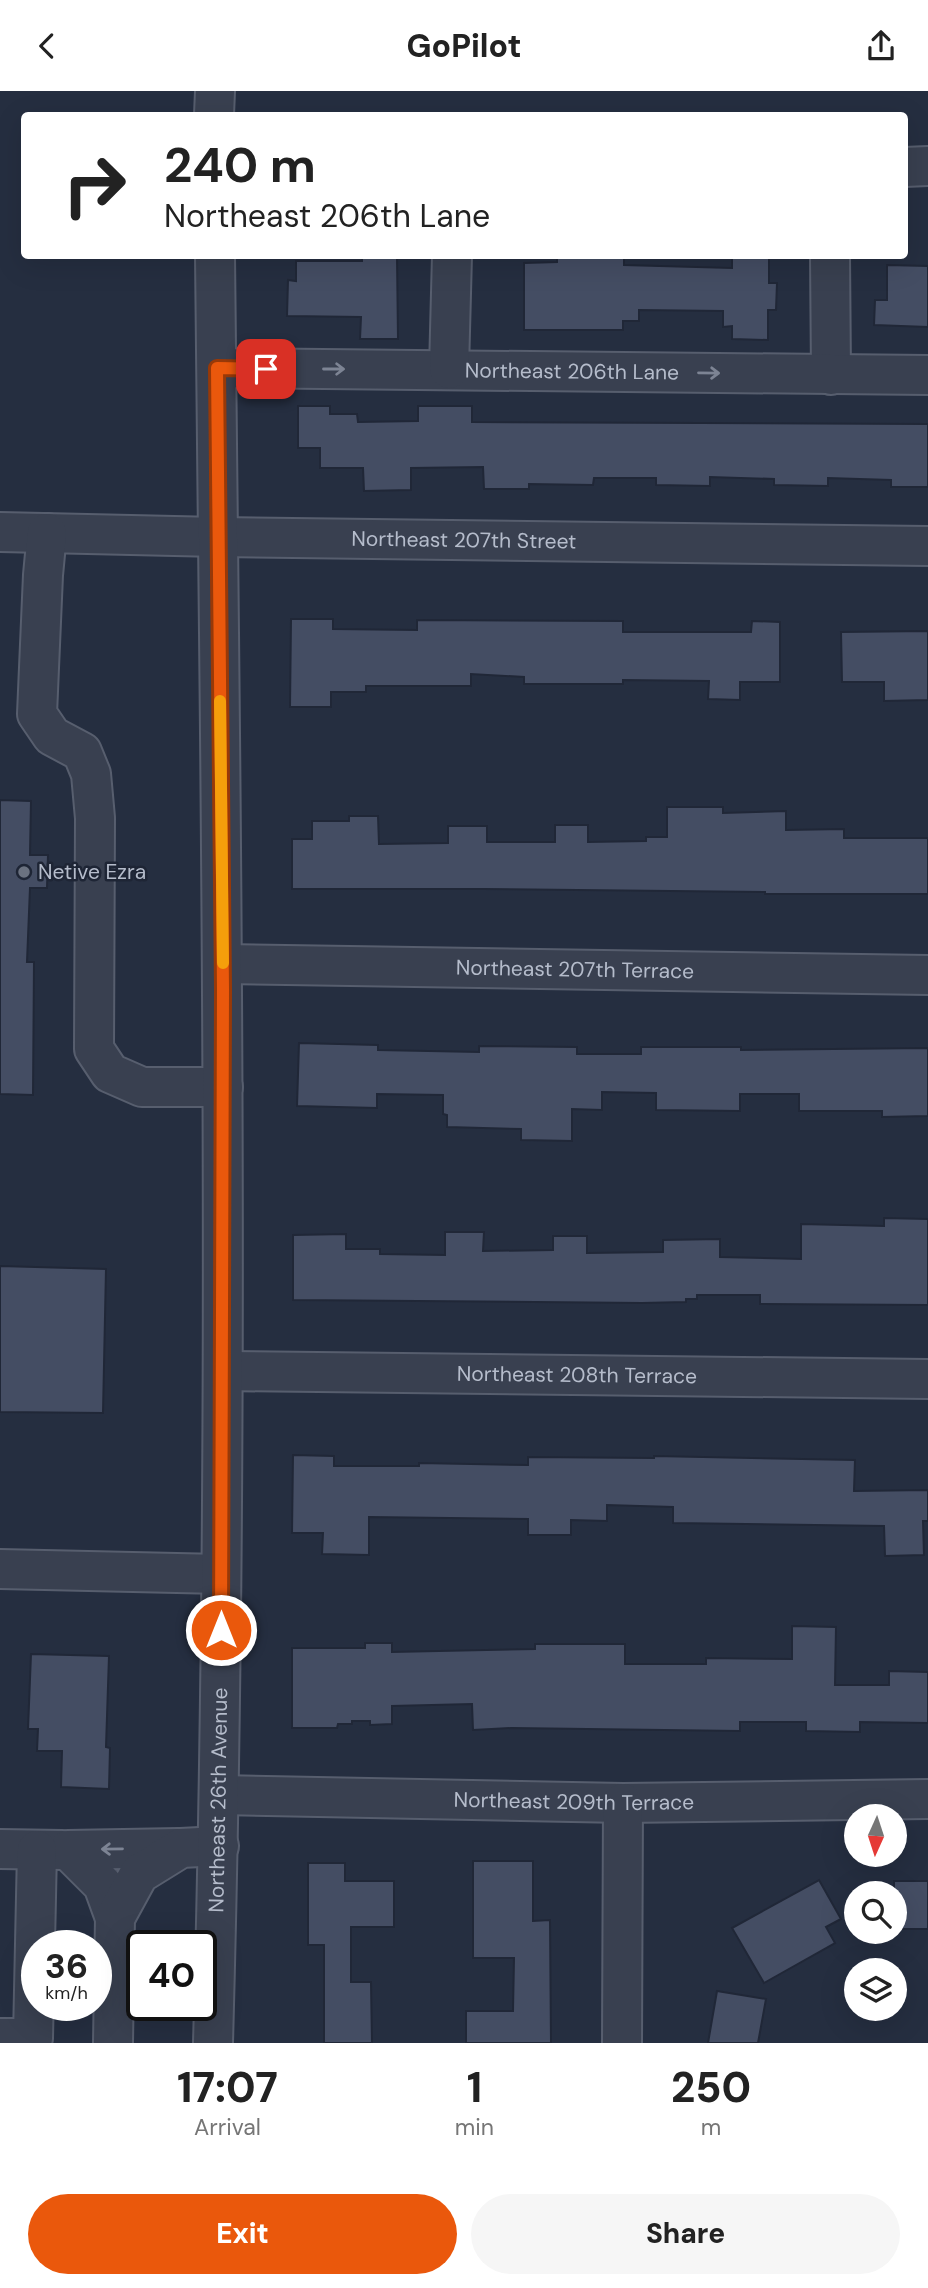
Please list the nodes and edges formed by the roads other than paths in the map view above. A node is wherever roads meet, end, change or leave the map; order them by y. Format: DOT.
graph roads {
  1 [pos="215,91"];
  2 [pos="214,112"];
  3 [pos="928,166"];
  4 [pos="908,167"];
  5 [pos="215,259"];
  6 [pos="452,259"];
  7 [pos="830,259"];
  8 [pos="217,368"];
  9 [pos="449,369"];
  10 [pos="831,375"];
  11 [pos="928,375"];
  12 [pos="0,531"];
  13 [pos="47,533"];
  14 [pos="218,537"];
  15 [pos="928,546"];
  16 [pos="223,964"];
  17 [pos="928,975"];
  18 [pos="223,1087"];
  19 [pos="223,1371"];
  20 [pos="928,1379"];
  21 [pos="0,1569"];
  22 [pos="221,1574"];
  23 [pos="220,1795"];
  24 [pos="928,1799"];
  25 [pos="623,1803"];
  26 [pos="219,1846"];
  27 [pos="181,1848"];
  28 [pos="0,1849"];
  29 [pos="53,1850"];
  30 [pos="115,1918"];
  31 [pos="0,2038"];
  32 [pos="113,2043"];
  33 [pos="213,2043"];
  34 [pos="622,2043"];
  1 -- 2 [label="street"];
  3 -- 4 [label="street"];
  5 -- 8 [label="street, Northeast 26th Avenue"];
  6 -- 9 [label="street"];
  7 -- 10 [label="street"];
  8 -- 9 [label="street, Northeast 206th Lane, one-way"];
  8 -- 14 [label="street, Northeast 26th Avenue"];
  9 -- 10 [label="street, Northeast 206th Lane, one-way"];
  10 -- 11 [label="street, Northeast 206th Lane"];
  12 -- 13 [label="street, Northeast 207th Street"];
  13 -- 14 [label="street, Northeast 207th Street"];
  13 -- 18 [label="street"];
  14 -- 15 [label="street, Northeast 207th Street"];
  14 -- 16 [label="street, Northeast 26th Avenue"];
  16 -- 17 [label="street, Northeast 207th Terrace"];
  16 -- 18 [label="street, Northeast 26th Avenue"];
  18 -- 19 [label="street, Northeast 26th Avenue"];
  19 -- 20 [label="street, Northeast 208th Terrace"];
  19 -- 22 [label="street, Northeast 26th Avenue"];
  21 -- 22 [label="street"];
  22 -- 23 [label="street, Northeast 26th Avenue"];
  23 -- 25 [label="street, Northeast 209th Terrace"];
  23 -- 26 [label="street, Northeast 26th Avenue"];
  24 -- 25 [label="street, Northeast 209th Terrace"];
  25 -- 34 [label="street"];
  26 -- 27 [label="street"];
  26 -- 33 [label="street, Northeast 26th Avenue"];
  27 -- 29 [label="street, one-way"];
  27 -- 30 [label="street"];
  28 -- 29 [label="street"];
  29 -- 30 [label="street"];
  29 -- 31 [label="street"];
  30 -- 32 [label="street"];
}
